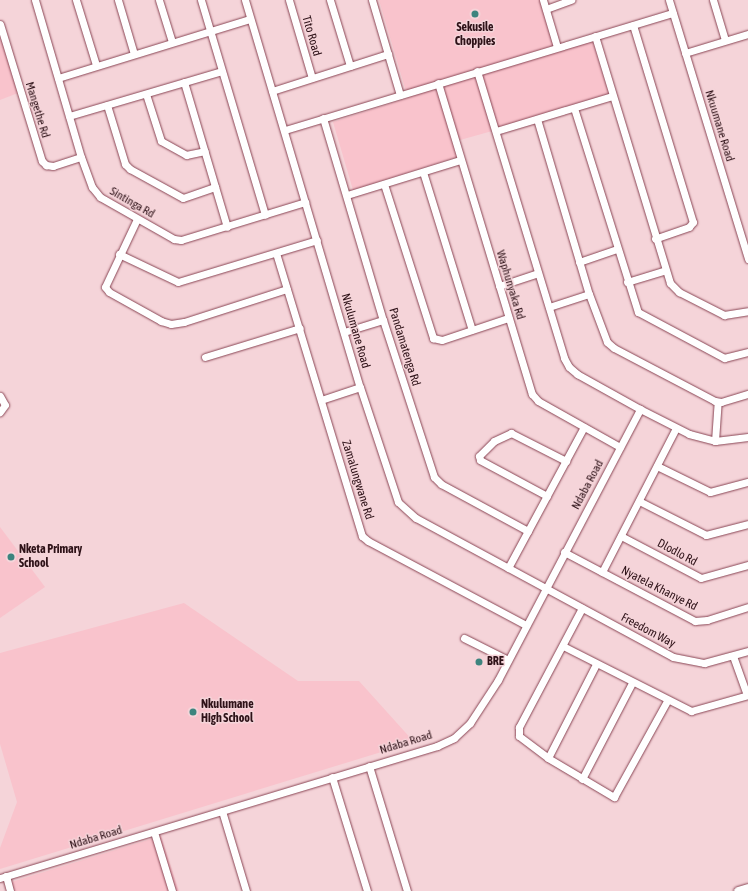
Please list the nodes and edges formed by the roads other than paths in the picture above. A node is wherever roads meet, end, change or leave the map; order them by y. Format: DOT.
graph roads {
  1 [pos="35,0"];
  2 [pos="76,0"];
  3 [pos="118,0"];
  4 [pos="159,0"];
  5 [pos="201,0"];
  6 [pos="245,0"];
  7 [pos="289,0"];
  8 [pos="330,0"];
  9 [pos="372,0"];
  10 [pos="543,0"];
  11 [pos="570,0"];
  12 [pos="668,0"];
  13 [pos="713,0"];
  14 [pos="546,9"];
  15 [pos="673,13"];
  16 [pos="250,19"];
  17 [pos="0,24"];
  18 [pos="633,25"];
  19 [pos="210,32"];
  20 [pos="748,34"];
  21 [pos="595,36"];
  22 [pos="725,40"];
  23 [pos="172,42"];
  24 [pos="558,47"];
  25 [pos="685,53"];
  26 [pos="134,54"];
  27 [pos="388,54"];
  28 [pos="96,65"];
  29 [pos="350,66"];
  30 [pos="222,71"];
  31 [pos="477,71"];
  32 [pos="58,78"];
  33 [pos="312,78"];
  34 [pos="184,82"];
  35 [pos="438,83"];
  36 [pos="272,91"];
  37 [pos="146,94"];
  38 [pos="400,94"];
  39 [pos="612,96"];
  40 [pos="107,105"];
  41 [pos="574,108"];
  42 [pos="69,116"];
  43 [pos="323,118"];
  44 [pos="537,119"];
  45 [pos="284,130"];
  46 [pos="496,131"];
  47 [pos="205,151"];
  48 [pos="81,157"];
  49 [pos="460,160"];
  50 [pos="423,172"];
  51 [pos="384,184"];
  52 [pos="215,187"];
  53 [pos="347,195"];
  54 [pos="305,202"];
  55 [pos="265,215"];
  56 [pos="137,219"];
  57 [pos="228,227"];
  58 [pos="656,239"];
  59 [pos="317,240"];
  60 [pos="617,250"];
  61 [pos="276,253"];
  62 [pos="119,254"];
  63 [pos="748,259"];
  64 [pos="580,262"];
  65 [pos="664,271"];
  66 [pos="538,272"];
  67 [pos="627,282"];
  68 [pos="499,286"];
  69 [pos="287,289"];
  70 [pos="589,294"];
  71 [pos="548,307"];
  72 [pos="748,311"];
  73 [pos="508,318"];
  74 [pos="383,320"];
  75 [pos="300,328"];
  76 [pos="472,330"];
  77 [pos="344,332"];
  78 [pos="748,352"];
  79 [pos="205,357"];
  80 [pos="360,387"];
  81 [pos="748,394"];
  82 [pos="0,396"];
  83 [pos="322,400"];
  84 [pos="718,402"];
  85 [pos="640,409"];
  86 [pos="0,412"];
  87 [pos="584,427"];
  88 [pos="676,428"];
  89 [pos="748,437"];
  90 [pos="715,441"];
  91 [pos="620,447"];
  92 [pos="566,461"];
  93 [pos="657,466"];
  94 [pos="748,482"];
  95 [pos="547,496"];
  96 [pos="639,501"];
  97 [pos="748,524"];
  98 [pos="528,531"];
  99 [pos="621,536"];
  100 [pos="564,552"];
  101 [pos="748,565"];
  102 [pos="508,568"];
  103 [pos="602,572"];
  104 [pos="545,588"];
  105 [pos="748,607"];
  106 [pos="582,608"];
  107 [pos="526,625"];
  108 [pos="464,638"];
  109 [pos="562,646"];
  110 [pos="748,651"];
  111 [pos="733,656"];
  112 [pos="508,660"];
  113 [pos="596,664"];
  114 [pos="632,683"];
  115 [pos="747,695"];
  116 [pos="667,701"];
  117 [pos="548,758"];
  118 [pos="369,766"];
  119 [pos="332,777"];
  120 [pos="582,778"];
  121 [pos="222,811"];
  122 [pos="154,832"];
  123 [pos="3,877"];
  124 [pos="748,888"];
  125 [pos="10,891"];
  126 [pos="172,891"];
  127 [pos="246,891"];
  128 [pos="366,891"];
  129 [pos="407,891"];
  130 [pos="738,891"];
  1 -- 32 [label="street, Sintinga Rd"];
  2 -- 28 [label="street"];
  3 -- 26 [label="street"];
  4 -- 23 [label="street"];
  5 -- 19 [label="street"];
  6 -- 16 [label="street, Nkulumane Road"];
  7 -- 33 [label="street, Tito Road"];
  8 -- 29 [label="street"];
  9 -- 27 [label="street"];
  10 -- 14 [label="street"];
  11 -- 14 [label="street"];
  12 -- 15 [label="street, Nkuumane Road"];
  13 -- 22 [label="street"];
  14 -- 24 [label="street"];
  15 -- 18 [label="street"];
  15 -- 25 [label="street, Nkuumane Road"];
  16 -- 19 [label="street"];
  16 -- 36 [label="street, Nkulumane Road"];
  17 -- 48 [label="street, Mangethe Rd"];
  18 -- 21 [label="street"];
  18 -- 58 [label="street"];
  19 -- 23 [label="street"];
  19 -- 30 [label="street"];
  20 -- 22 [label="street"];
  21 -- 24 [label="street"];
  21 -- 39 [label="street"];
  22 -- 25 [label="street"];
  23 -- 26 [label="street"];
  24 -- 31 [label="street"];
  25 -- 63 [label="street, Nkuumane Road"];
  26 -- 28 [label="street"];
  27 -- 29 [label="street"];
  27 -- 38 [label="street"];
  28 -- 32 [label="street"];
  29 -- 33 [label="street"];
  30 -- 34 [label="street"];
  30 -- 55 [label="street"];
  31 -- 35 [label="street"];
  31 -- 46 [label="street"];
  32 -- 42 [label="street, Sintinga Rd"];
  33 -- 36 [label="street"];
  34 -- 37 [label="street"];
  34 -- 47 [label="street"];
  35 -- 38 [label="street"];
  35 -- 49 [label="street, Waphunyaka Rd"];
  36 -- 45 [label="street, Nkulumane Road"];
  37 -- 40 [label="street"];
  37 -- 47 [label="street"];
  38 -- 43 [label="street"];
  39 -- 41 [label="street"];
  39 -- 58 [label="street"];
  40 -- 42 [label="street"];
  40 -- 52 [label="street"];
  41 -- 44 [label="street"];
  41 -- 60 [label="street"];
  42 -- 48 [label="street, Sintinga Rd"];
  43 -- 45 [label="street"];
  43 -- 53 [label="street, Pandamatenga Rd"];
  44 -- 46 [label="street"];
  44 -- 64 [label="street"];
  45 -- 54 [label="street, Nkulumane Road"];
  46 -- 66 [label="street"];
  47 -- 52 [label="street"];
  48 -- 56 [label="street, Sintinga Rd"];
  49 -- 50 [label="street"];
  49 -- 68 [label="street, Waphunyaka Rd"];
  50 -- 51 [label="street"];
  50 -- 76 [label="street"];
  51 -- 53 [label="street"];
  51 -- 76 [label="street"];
  52 -- 57 [label="street"];
  53 -- 74 [label="street, Pandamatenga Rd"];
  54 -- 55 [label="street, Sintinga Rd"];
  54 -- 59 [label="street, Nkulumane Road"];
  55 -- 57 [label="street, Sintinga Rd"];
  56 -- 57 [label="street, Sintinga Rd"];
  56 -- 62 [label="street"];
  58 -- 65 [label="street"];
  59 -- 61 [label="street"];
  59 -- 77 [label="street, Nkulumane Road"];
  60 -- 64 [label="street"];
  60 -- 67 [label="street"];
  61 -- 62 [label="street"];
  61 -- 69 [label="street, Zamalungwane Rd"];
  62 -- 69 [label="street"];
  64 -- 70 [label="street"];
  65 -- 67 [label="street"];
  65 -- 72 [label="street"];
  66 -- 68 [label="street"];
  66 -- 71 [label="street"];
  67 -- 78 [label="street"];
  68 -- 73 [label="street, Waphunyaka Rd"];
  69 -- 75 [label="street, Zamalungwane Rd"];
  70 -- 71 [label="street"];
  70 -- 84 [label="street"];
  71 -- 85 [label="street"];
  73 -- 76 [label="street"];
  73 -- 87 [label="street, Waphunyaka Rd"];
  74 -- 77 [label="street"];
  74 -- 98 [label="street, Pandamatenga Rd"];
  75 -- 79 [label="street"];
  75 -- 83 [label="street, Zamalungwane Rd"];
  77 -- 80 [label="street, Nkulumane Road"];
  80 -- 83 [label="street"];
  80 -- 102 [label="street, Nkulumane Road"];
  81 -- 84 [label="street"];
  82 -- 86 [label="street"];
  83 -- 107 [label="street, Zamalungwane Rd"];
  84 -- 90 [label="street"];
  85 -- 88 [label="street"];
  85 -- 91 [label="street, Ndaba Road"];
  87 -- 91 [label="street, Waphunyaka Rd"];
  87 -- 92 [label="street"];
  88 -- 90 [label="street"];
  88 -- 93 [label="street"];
  89 -- 90 [label="street"];
  91 -- 100 [label="street, Ndaba Road"];
  92 -- 95 [label="street"];
  92 -- 95 [label="street"];
  93 -- 94 [label="street"];
  93 -- 96 [label="street"];
  95 -- 98 [label="street"];
  96 -- 97 [label="street"];
  96 -- 99 [label="street"];
  98 -- 102 [label="street"];
  99 -- 101 [label="street, Dlodlo Rd"];
  99 -- 103 [label="street"];
  100 -- 103 [label="street, Nyatela Khanye Rd"];
  100 -- 104 [label="street, Ndaba Road"];
  102 -- 104 [label="street, Nkulumane Road"];
  103 -- 105 [label="street, Nyatela Khanye Rd"];
  104 -- 106 [label="street, Freedom Way"];
  104 -- 107 [label="street, Ndaba Road"];
  106 -- 109 [label="street"];
  106 -- 111 [label="street, Freedom Way"];
  107 -- 112 [label="street, Ndaba Road"];
  108 -- 112 [label="street"];
  109 -- 113 [label="street"];
  109 -- 117 [label="street"];
  110 -- 111 [label="street, Freedom Way"];
  111 -- 115 [label="street"];
  112 -- 118 [label="street, Ndaba Road"];
  113 -- 114 [label="street"];
  113 -- 117 [label="street"];
  114 -- 116 [label="street"];
  114 -- 120 [label="street"];
  115 -- 116 [label="street"];
  116 -- 120 [label="street"];
  117 -- 120 [label="street"];
  118 -- 119 [label="street, Ndaba Road"];
  118 -- 129 [label="street"];
  119 -- 121 [label="street, Ndaba Road"];
  119 -- 128 [label="street"];
  121 -- 122 [label="street, Ndaba Road"];
  121 -- 127 [label="street"];
  122 -- 123 [label="street, Ndaba Road"];
  122 -- 126 [label="street"];
  123 -- 125 [label="street"];
  124 -- 130 [label="main road"];
}
